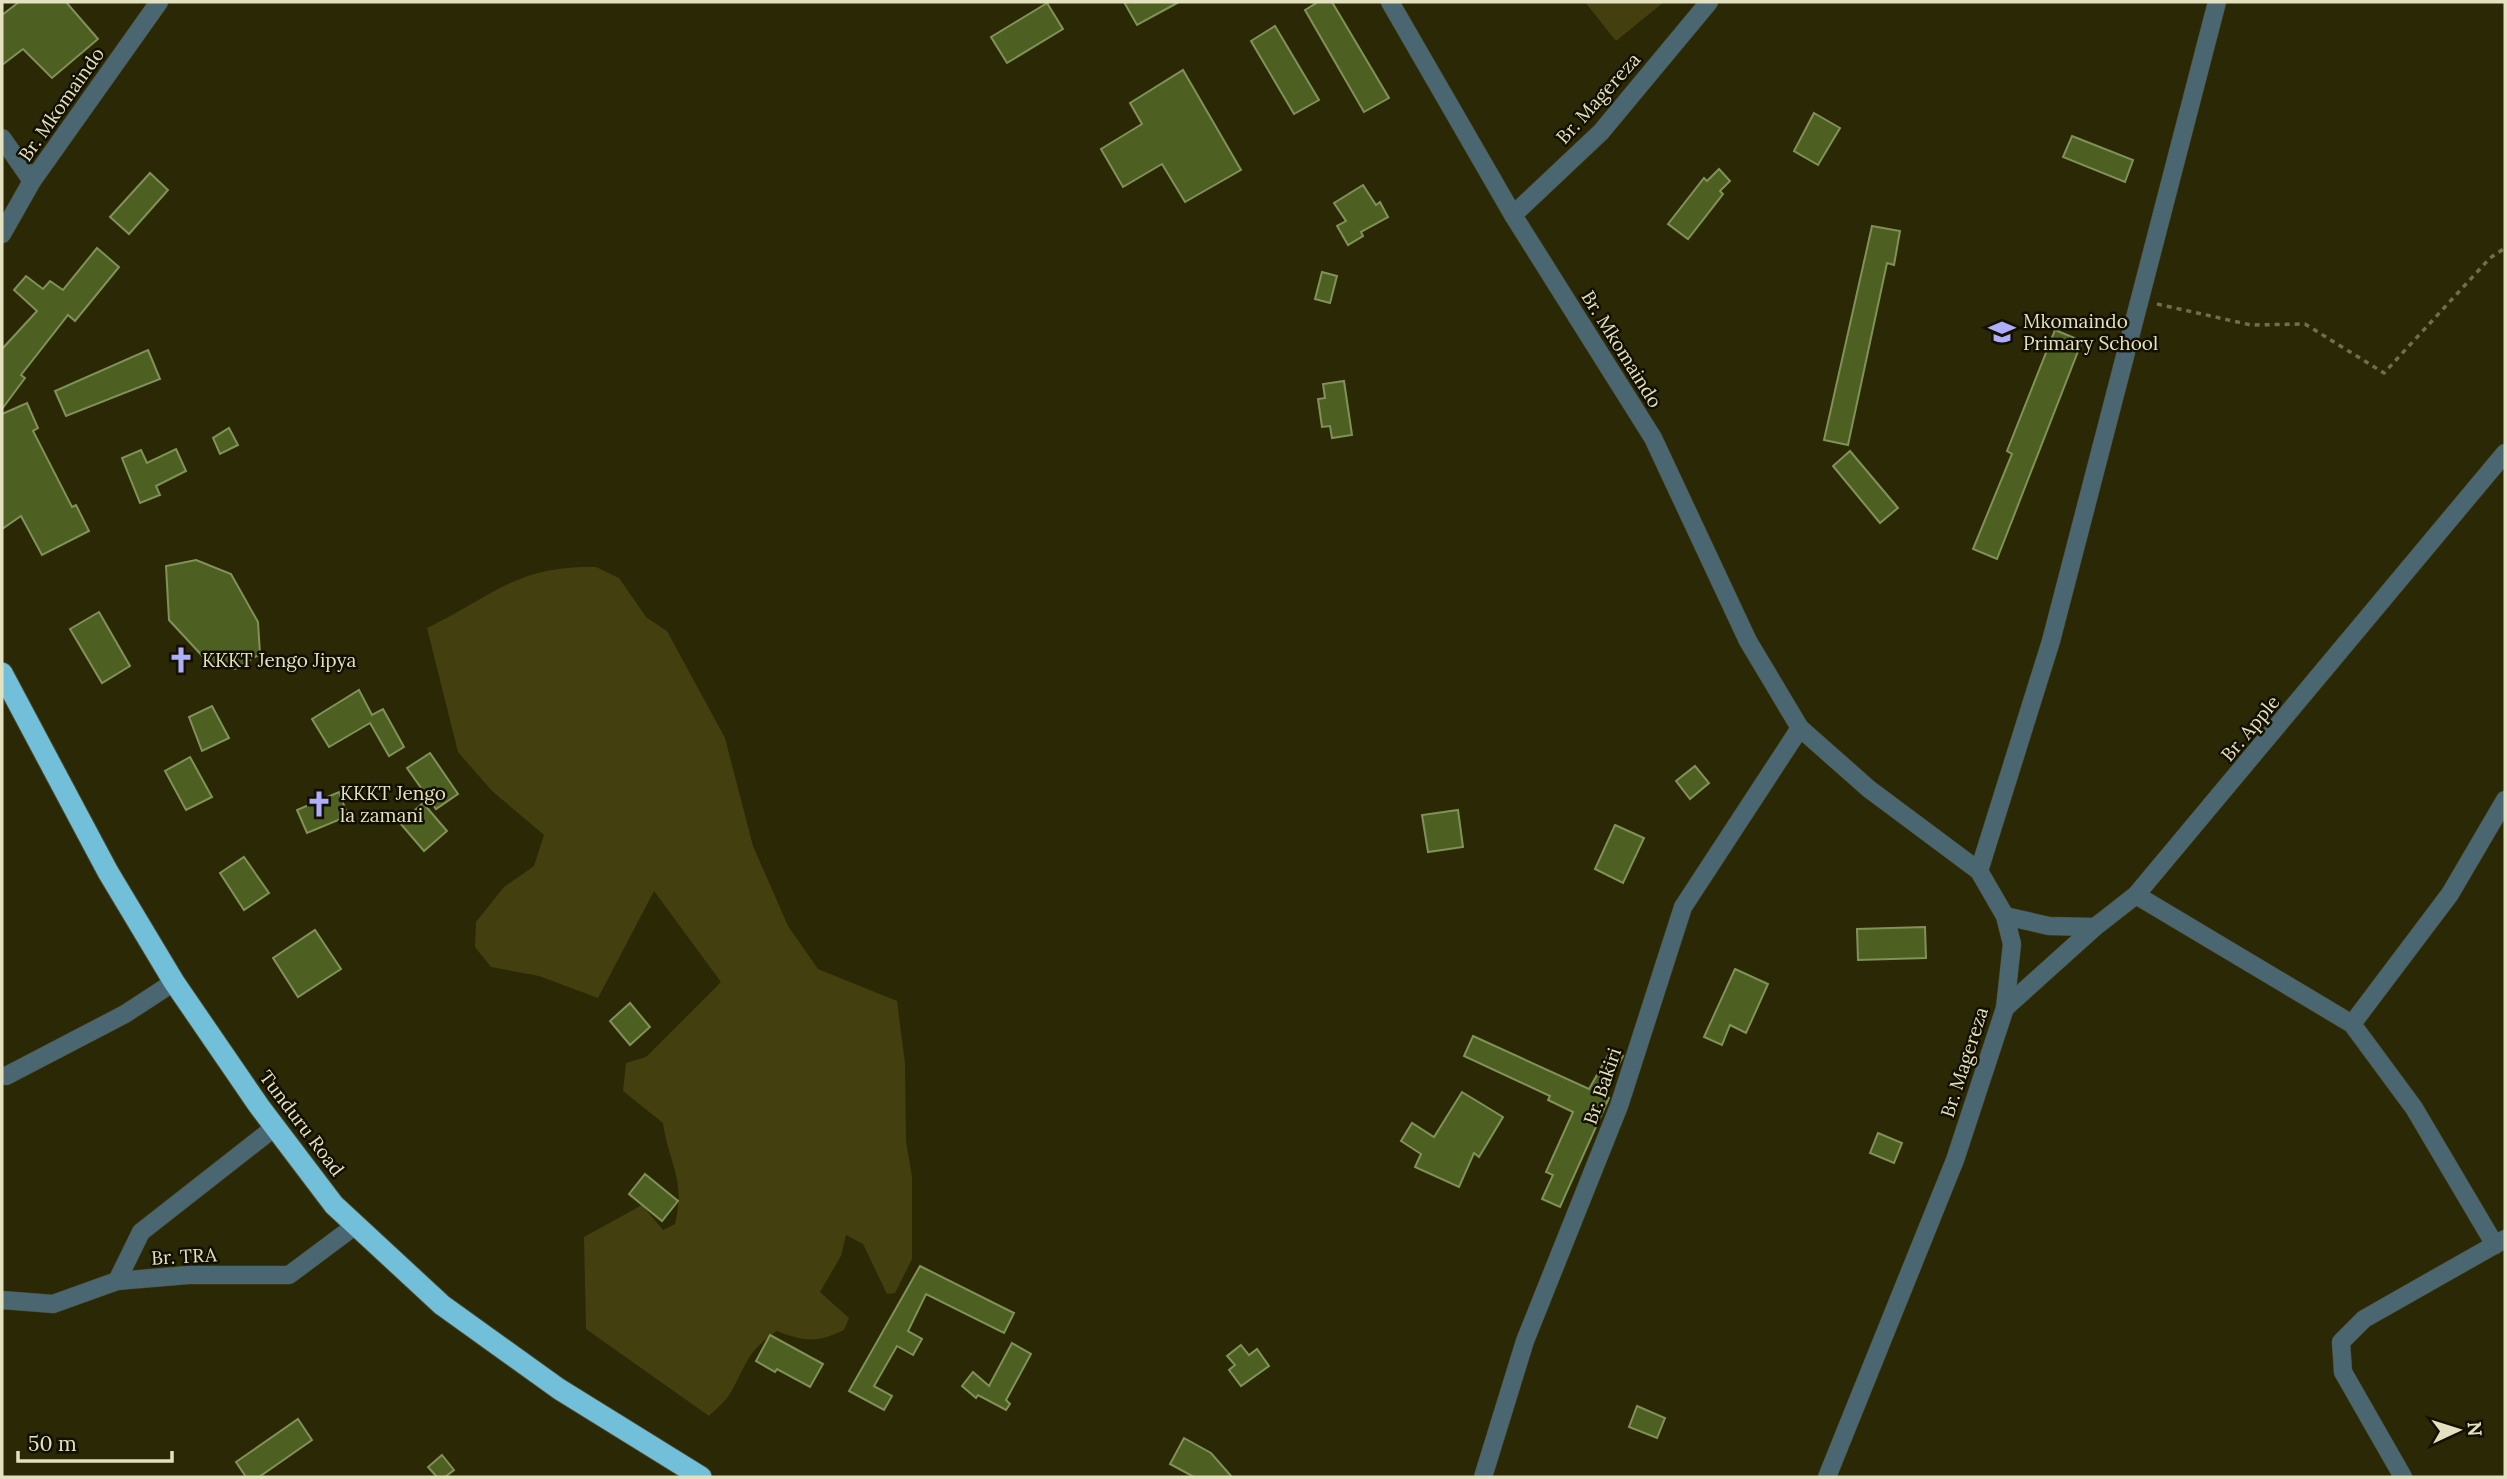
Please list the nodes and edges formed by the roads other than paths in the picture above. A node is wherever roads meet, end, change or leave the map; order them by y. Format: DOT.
graph roads {
  1 [pos="159,2"];
  2 [pos="1390,2"];
  3 [pos="1709,2"];
  4 [pos="2217,2"];
  5 [pos="2,138"];
  6 [pos="32,181"];
  7 [pos="1513,215"];
  8 [pos="2,234"];
  9 [pos="2505,453"];
  10 [pos="2,673"];
  11 [pos="1800,728"];
  12 [pos="2505,800"];
  13 [pos="1979,872"];
  14 [pos="2136,895"];
  15 [pos="2006,916"];
  16 [pos="2095,927"];
  17 [pos="174,982"];
  18 [pos="2005,1008"];
  19 [pos="2353,1024"];
  20 [pos="6,1076"];
  21 [pos="275,1126"];
  22 [pos="356,1225"];
  23 [pos="2500,1242"];
  24 [pos="117,1281"];
  25 [pos="2,1300"];
  26 [pos="701,1477"];
  27 [pos="1483,1477"];
  28 [pos="1827,1477"];
  29 [pos="2403,1477"];
  1 -- 6 [label="street, Br. Mkomaindo"];
  2 -- 7 [label="street, Br. Mkomaindo"];
  3 -- 7 [label="street, Br. Magereza"];
  4 -- 13 [label="street"];
  5 -- 6 [label="street"];
  6 -- 8 [label="street, Br. Mkomaindo"];
  7 -- 11 [label="street, Br. Mkomaindo"];
  9 -- 14 [label="street, Br. Apple"];
  10 -- 17 [label="highway, Tunduru Road"];
  11 -- 13 [label="street, Br. Magereza"];
  11 -- 27 [label="street, Br. Bakiri"];
  12 -- 19 [label="street"];
  13 -- 15 [label="street, Br. Magereza"];
  14 -- 16 [label="street, Br. Apple"];
  14 -- 19 [label="street"];
  15 -- 16 [label="street"];
  15 -- 18 [label="street, Br. Magereza"];
  16 -- 18 [label="street, Br. Apple"];
  17 -- 20 [label="street"];
  17 -- 21 [label="highway, Tunduru Road"];
  18 -- 28 [label="street, Br. Magereza"];
  19 -- 23 [label="street"];
  21 -- 22 [label="highway, Tunduru Road"];
  21 -- 24 [label="street"];
  22 -- 24 [label="street, Br. TRA"];
  22 -- 26 [label="highway, Tunduru Road"];
  23 -- 29 [label="street"];
  24 -- 25 [label="street, Br. TRA"];
}
